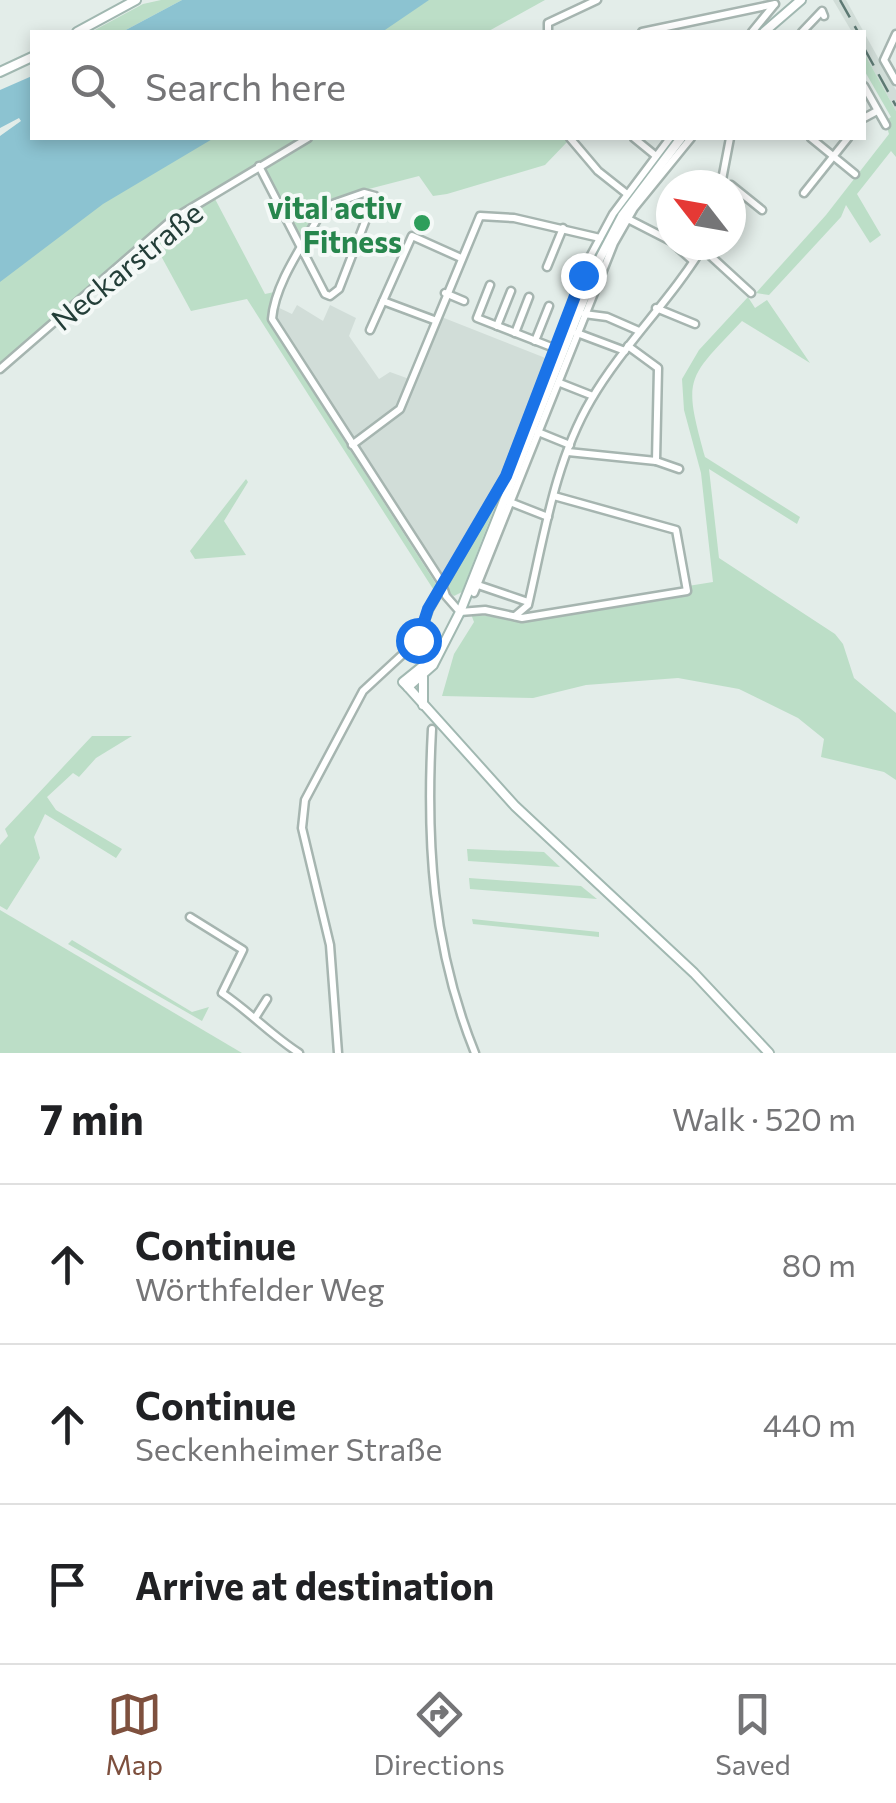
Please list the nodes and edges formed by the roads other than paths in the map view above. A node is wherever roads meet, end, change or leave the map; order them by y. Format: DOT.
graph roads {
  1 [pos="136,0"];
  2 [pos="597,0"];
  3 [pos="801,0"];
  4 [pos="774,2"];
  5 [pos="783,14"];
  6 [pos="822,14"];
  7 [pos="679,28"];
  8 [pos="82,30"];
  9 [pos="548,30"];
  10 [pos="753,30"];
  11 [pos="766,30"];
  12 [pos="804,30"];
  13 [pos="896,34"];
  14 [pos="30,58"];
  15 [pos="0,72"];
  16 [pos="896,81"];
  17 [pos="866,90"];
  18 [pos="878,111"];
  19 [pos="866,117"];
  20 [pos="886,125"];
  21 [pos="304,140"];
  22 [pos="572,140"];
  23 [pos="636,140"];
  24 [pos="668,140"];
  25 [pos="678,140"];
  26 [pos="688,140"];
  27 [pos="730,140"];
  28 [pos="813,140"];
  29 [pos="847,140"];
  30 [pos="656,156"];
  31 [pos="834,157"];
  32 [pos="259,166"];
  33 [pos="724,170"];
  34 [pos="855,174"];
  35 [pos="804,193"];
  36 [pos="627,194"];
  37 [pos="746,197"];
  38 [pos="762,210"];
  39 [pos="628,219"];
  40 [pos="563,228"];
  41 [pos="656,234"];
  42 [pos="600,238"];
  43 [pos="302,247"];
  44 [pos="461,258"];
  45 [pos="717,260"];
  46 [pos="693,261"];
  47 [pos="547,268"];
  48 [pos="490,285"];
  49 [pos="510,291"];
  50 [pos="445,293"];
  51 [pos="751,293"];
  52 [pos="529,297"];
  53 [pos="383,301"];
  54 [pos="464,301"];
  55 [pos="549,306"];
  56 [pos="656,308"];
  57 [pos="584,314"];
  58 [pos="434,320"];
  59 [pos="696,324"];
  60 [pos="497,326"];
  61 [pos="370,330"];
  62 [pos="639,331"];
  63 [pos="515,333"];
  64 [pos="576,333"];
  65 [pos="535,340"];
  66 [pos="554,348"];
  67 [pos="626,348"];
  68 [pos="0,370"];
  69 [pos="560,383"];
  70 [pos="593,396"];
  71 [pos="538,432"];
  72 [pos="352,445"];
  73 [pos="569,449"];
  74 [pos="656,461"];
  75 [pos="679,469"];
  76 [pos="554,496"];
  77 [pos="510,502"];
  78 [pos="548,517"];
  79 [pos="444,590"];
  80 [pos="528,604"];
  81 [pos="462,607"];
  82 [pos="514,616"];
  83 [pos="538,616"];
  84 [pos="440,651"];
  85 [pos="423,677"];
  86 [pos="406,685"];
  87 [pos="423,706"];
  88 [pos="432,728"];
  89 [pos="190,918"];
  90 [pos="267,999"];
  91 [pos="255,1018"];
  92 [pos="300,1053"];
  93 [pos="338,1053"];
  94 [pos="475,1053"];
  95 [pos="769,1053"];
  1 -- 8 [label="main road"];
  2 -- 9 [label="street"];
  3 -- 5 [label="main road"];
  4 -- 5 [label="main road"];
  4 -- 7 [label="street"];
  4 -- 10 [label="street"];
  5 -- 11 [label="main road"];
  6 -- 12 [label="street"];
  13 -- 16 [label="street"];
  14 -- 15 [label="main road"];
  17 -- 18 [label="street"];
  18 -- 19 [label="street"];
  18 -- 20 [label="street"];
  21 -- 32 [label="street, Neckarstraße"];
  22 -- 36 [label="street"];
  23 -- 30 [label="street"];
  24 -- 30 [label="street"];
  25 -- 81 [label="main road"];
  26 -- 39 [label="street"];
  27 -- 33 [label="street"];
  28 -- 31 [label="street"];
  29 -- 31 [label="street"];
  30 -- 36 [label="street"];
  31 -- 34 [label="street"];
  31 -- 35 [label="street"];
  32 -- 43 [label="street"];
  32 -- 68 [label="street, Neckarstraße"];
  36 -- 42 [label="street"];
  37 -- 38 [label="street"];
  39 -- 41 [label="street"];
  39 -- 57 [label="street"];
  40 -- 42 [label="street"];
  40 -- 44 [label="street"];
  40 -- 47 [label="street"];
  42 -- 66 [label="street"];
  43 -- 43 [label="street"];
  43 -- 72 [label="street"];
  44 -- 50 [label="street"];
  44 -- 53 [label="street"];
  45 -- 51 [label="street"];
  46 -- 56 [label="street"];
  48 -- 60 [label="street"];
  49 -- 60 [label="street"];
  50 -- 54 [label="street"];
  50 -- 58 [label="street"];
  52 -- 63 [label="street"];
  53 -- 58 [label="street"];
  53 -- 61 [label="street"];
  55 -- 65 [label="street"];
  56 -- 59 [label="street"];
  56 -- 62 [label="street"];
  57 -- 62 [label="street"];
  57 -- 64 [label="street"];
  58 -- 72 [label="street"];
  60 -- 63 [label="street"];
  62 -- 67 [label="street"];
  63 -- 65 [label="street"];
  64 -- 67 [label="street"];
  64 -- 69 [label="street"];
  65 -- 66 [label="street"];
  66 -- 79 [label="street"];
  67 -- 70 [label="street"];
  67 -- 74 [label="street"];
  69 -- 70 [label="street"];
  69 -- 71 [label="street"];
  70 -- 73 [label="street"];
  71 -- 73 [label="street"];
  71 -- 77 [label="street"];
  72 -- 79 [label="street"];
  73 -- 74 [label="street"];
  73 -- 76 [label="street"];
  74 -- 75 [label="street"];
  76 -- 78 [label="street"];
  76 -- 83 [label="street"];
  77 -- 78 [label="street"];
  77 -- 80 [label="street"];
  78 -- 80 [label="street"];
  79 -- 81 [label="street"];
  79 -- 93 [label="street"];
  80 -- 82 [label="street"];
  80 -- 83 [label="street"];
  81 -- 82 [label="street"];
  81 -- 84 [label="main road"];
  82 -- 83 [label="street"];
  84 -- 85 [label="main road"];
  84 -- 86 [label="main road"];
  85 -- 86 [label="main road"];
  85 -- 87 [label="main road"];
  86 -- 87 [label="main road"];
  87 -- 95 [label="main road"];
  88 -- 94 [label="street"];
  89 -- 91 [label="street"];
  90 -- 91 [label="street"];
  91 -- 92 [label="street"];
}
